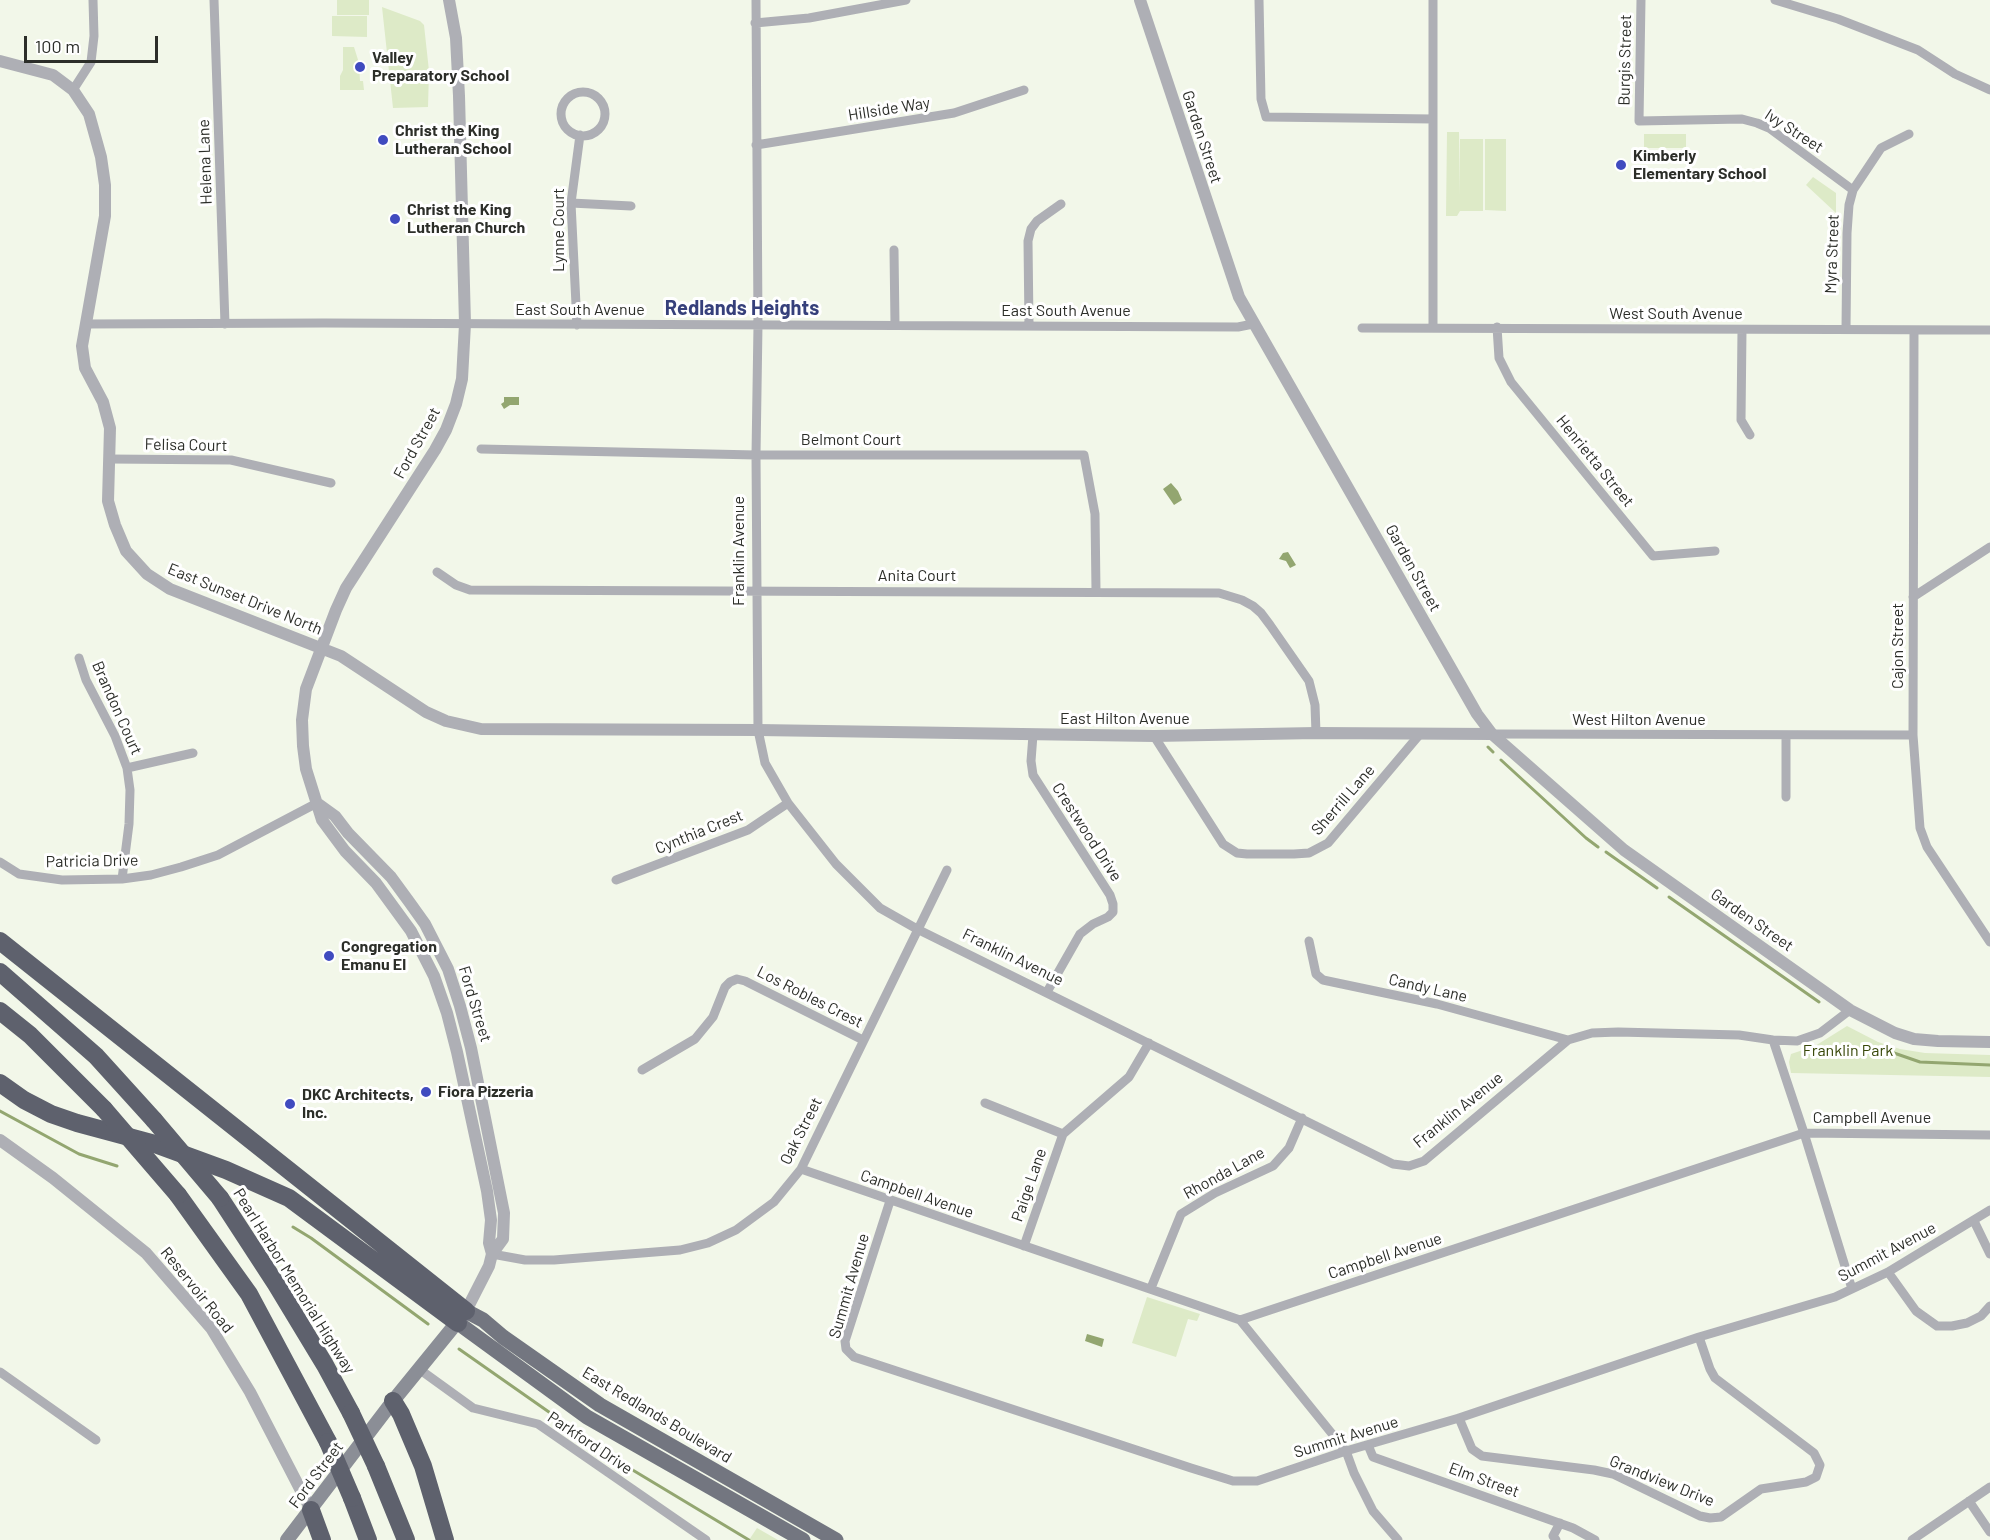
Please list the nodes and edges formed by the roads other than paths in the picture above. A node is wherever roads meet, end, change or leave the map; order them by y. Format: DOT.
graph roads {
  1 [pos="93,0"];
  2 [pos="214,0"];
  3 [pos="449,0"];
  4 [pos="756,0"];
  5 [pos="906,0"];
  6 [pos="1140,0"];
  7 [pos="1259,0"];
  8 [pos="1433,0"];
  9 [pos="1641,0"];
  10 [pos="1775,0"];
  11 [pos="755,23"];
  12 [pos="0,61"];
  13 [pos="74,90"];
  14 [pos="1024,90"];
  15 [pos="1990,90"];
  16 [pos="1433,118"];
  17 [pos="1639,121"];
  18 [pos="1909,134"];
  19 [pos="580,135"];
  20 [pos="756,145"];
  21 [pos="1853,190"];
  22 [pos="571,203"];
  23 [pos="1061,204"];
  24 [pos="631,206"];
  25 [pos="894,250"];
  26 [pos="86,324"];
  27 [pos="225,324"];
  28 [pos="465,324"];
  29 [pos="1253,324"];
  30 [pos="577,325"];
  31 [pos="758,325"];
  32 [pos="895,325"];
  33 [pos="1029,326"];
  34 [pos="1433,327"];
  35 [pos="1497,327"];
  36 [pos="1362,328"];
  37 [pos="1846,328"];
  38 [pos="1742,330"];
  39 [pos="1914,330"];
  40 [pos="1990,330"];
  41 [pos="1750,435"];
  42 [pos="481,449"];
  43 [pos="756,455"];
  44 [pos="109,459"];
  45 [pos="331,483"];
  46 [pos="1990,547"];
  47 [pos="1715,551"];
  48 [pos="437,572"];
  49 [pos="756,591"];
  50 [pos="1096,591"];
  51 [pos="1913,597"];
  52 [pos="322,648"];
  53 [pos="79,658"];
  54 [pos="758,730"];
  55 [pos="1316,733"];
  56 [pos="1420,734"];
  57 [pos="1492,734"];
  58 [pos="1033,735"];
  59 [pos="1786,735"];
  60 [pos="1913,735"];
  61 [pos="1154,736"];
  62 [pos="193,753"];
  63 [pos="127,768"];
  64 [pos="1786,797"];
  65 [pos="317,803"];
  66 [pos="788,803"];
  67 [pos="0,862"];
  68 [pos="947,870"];
  69 [pos="122,879"];
  70 [pos="616,880"];
  71 [pos="917,929"];
  72 [pos="0,941"];
  73 [pos="1309,941"];
  74 [pos="1990,942"];
  75 [pos="0,972"];
  76 [pos="1047,992"];
  77 [pos="1850,1010"];
  78 [pos="0,1011"];
  79 [pos="863,1040"];
  80 [pos="1568,1040"];
  81 [pos="1773,1040"];
  82 [pos="1990,1042"];
  83 [pos="1149,1043"];
  84 [pos="457,1052"];
  85 [pos="642,1070"];
  86 [pos="0,1083"];
  87 [pos="480,1096"];
  88 [pos="985,1103"];
  89 [pos="1302,1118"];
  90 [pos="1804,1133"];
  91 [pos="1063,1134"];
  92 [pos="1990,1135"];
  93 [pos="0,1140"];
  94 [pos="801,1169"];
  95 [pos="890,1201"];
  96 [pos="1990,1210"];
  97 [pos="1974,1221"];
  98 [pos="1024,1246"];
  99 [pos="492,1254"];
  100 [pos="1990,1254"];
  101 [pos="1888,1272"];
  102 [pos="1151,1288"];
  103 [pos="1852,1289"];
  104 [pos="1990,1306"];
  105 [pos="462,1317"];
  106 [pos="1240,1320"];
  107 [pos="1699,1337"];
  108 [pos="419,1369"];
  109 [pos="0,1372"];
  110 [pos="393,1401"];
  111 [pos="1459,1418"];
  112 [pos="96,1440"];
  113 [pos="1368,1445"];
  114 [pos="1346,1451"];
  115 [pos="1990,1487"];
  116 [pos="1969,1501"];
  117 [pos="310,1510"];
  118 [pos="1560,1523"];
  119 [pos="1990,1532"];
  120 [pos="287,1540"];
  121 [pos="322,1540"];
  122 [pos="368,1540"];
  123 [pos="406,1540"];
  124 [pos="445,1540"];
  125 [pos="706,1540"];
  126 [pos="803,1540"];
  127 [pos="836,1540"];
  128 [pos="1398,1540"];
  129 [pos="1556,1540"];
  130 [pos="1595,1540"];
  131 [pos="1912,1540"];
  1 -- 13 [label="street"];
  2 -- 27 [label="street, Helena Lane"];
  3 -- 28 [label="street, Ford Street"];
  4 -- 11 [label="street, Franklin Avenue"];
  5 -- 11 [label="street"];
  6 -- 29 [label="street, Garden Street"];
  7 -- 16 [label="street"];
  8 -- 16 [label="street"];
  9 -- 17 [label="street, Burgis Street"];
  10 -- 15 [label="street"];
  11 -- 20 [label="street, Franklin Avenue"];
  12 -- 13 [label="street, East Sunset Drive North"];
  13 -- 26 [label="street, East Sunset Drive North"];
  14 -- 20 [label="street, Hillside Way"];
  16 -- 34 [label="street"];
  17 -- 21 [label="street, Ivy Street"];
  18 -- 21 [label="street, Myra Street"];
  19 -- 19 [label="street"];
  19 -- 22 [label="street, Lynne Court"];
  20 -- 31 [label="street, Franklin Avenue"];
  21 -- 37 [label="street, Myra Street"];
  22 -- 24 [label="street"];
  22 -- 30 [label="street, Lynne Court"];
  23 -- 33 [label="street"];
  25 -- 32 [label="street"];
  26 -- 27 [label="street, East South Avenue"];
  26 -- 44 [label="street, East Sunset Drive North"];
  27 -- 28 [label="street, East South Avenue"];
  28 -- 30 [label="street, East South Avenue"];
  28 -- 52 [label="street, Ford Street"];
  29 -- 33 [label="street, East South Avenue"];
  29 -- 57 [label="street, Garden Street"];
  30 -- 31 [label="street, East South Avenue"];
  31 -- 32 [label="street, East South Avenue"];
  31 -- 43 [label="street, Franklin Avenue"];
  32 -- 33 [label="street, East South Avenue"];
  34 -- 35 [label="street, West South Avenue"];
  34 -- 36 [label="street, West South Avenue"];
  35 -- 38 [label="street, West South Avenue"];
  35 -- 47 [label="street, Henrietta Street"];
  37 -- 38 [label="street, West South Avenue"];
  37 -- 39 [label="street, West South Avenue"];
  38 -- 41 [label="street"];
  39 -- 40 [label="street, West South Avenue"];
  39 -- 51 [label="street, Cajon Street"];
  42 -- 43 [label="street, Belmont Court"];
  43 -- 49 [label="street, Franklin Avenue"];
  43 -- 50 [label="street, Belmont Court"];
  44 -- 45 [label="street, Felisa Court"];
  44 -- 52 [label="street, East Sunset Drive North"];
  46 -- 51 [label="street"];
  48 -- 49 [label="street, Anita Court"];
  49 -- 50 [label="street, Anita Court"];
  49 -- 54 [label="street, Franklin Avenue"];
  50 -- 55 [label="street, Anita Court"];
  51 -- 60 [label="street, Cajon Street"];
  52 -- 54 [label="street, East Sunset Drive North"];
  52 -- 65 [label="street, Ford Street"];
  53 -- 63 [label="street, Brandon Court"];
  54 -- 58 [label="street, East Hilton Avenue"];
  54 -- 66 [label="street, Franklin Avenue"];
  55 -- 56 [label="street, East Hilton Avenue"];
  55 -- 61 [label="street, East Hilton Avenue"];
  56 -- 57 [label="street, East Hilton Avenue"];
  56 -- 61 [label="street, Sherrill Lane"];
  57 -- 59 [label="street, West Hilton Avenue"];
  57 -- 77 [label="street, Garden Street"];
  58 -- 61 [label="street, East Hilton Avenue"];
  58 -- 76 [label="street, Crestwood Drive"];
  59 -- 60 [label="street, West Hilton Avenue"];
  59 -- 64 [label="street"];
  60 -- 74 [label="street, Cajon Street"];
  62 -- 63 [label="street"];
  63 -- 69 [label="street, Brandon Court"];
  65 -- 69 [label="street, Patricia Drive"];
  65 -- 84 [label="street, Ford Street"];
  65 -- 87 [label="street, Ford Street"];
  66 -- 70 [label="street, Cynthia Crest"];
  66 -- 71 [label="street, Franklin Avenue"];
  67 -- 69 [label="street, Patricia Drive"];
  68 -- 71 [label="street, Oak Street"];
  71 -- 76 [label="street, Franklin Avenue"];
  71 -- 79 [label="street, Oak Street"];
  72 -- 105 [label="highway"];
  73 -- 80 [label="street, Candy Lane"];
  75 -- 123 [label="highway, Pearl Harbor Memorial Highway, bridge"];
  76 -- 83 [label="street, Franklin Avenue"];
  77 -- 81 [label="street, Franklin Avenue"];
  77 -- 82 [label="street"];
  78 -- 122 [label="highway, bridge"];
  79 -- 85 [label="street, Los Robles Crest"];
  79 -- 94 [label="street, Oak Street"];
  80 -- 81 [label="street, Franklin Avenue"];
  80 -- 89 [label="street, Franklin Avenue"];
  81 -- 90 [label="street"];
  83 -- 89 [label="street, Franklin Avenue"];
  83 -- 91 [label="street, Paige Lane"];
  84 -- 87 [label="street"];
  84 -- 99 [label="street, Ford Street"];
  86 -- 105 [label="highway"];
  87 -- 99 [label="street, Ford Street"];
  88 -- 91 [label="street, Paige Lane"];
  89 -- 102 [label="street, Rhonda Lane"];
  90 -- 92 [label="street, Campbell Avenue"];
  90 -- 103 [label="street"];
  90 -- 106 [label="street, Campbell Avenue"];
  91 -- 98 [label="street, Paige Lane"];
  93 -- 117 [label="street, Reservoir Road"];
  94 -- 95 [label="street, Campbell Avenue"];
  94 -- 99 [label="street, Oak Street"];
  95 -- 98 [label="street, Campbell Avenue"];
  95 -- 114 [label="street, Summit Avenue"];
  96 -- 97 [label="street, Summit Avenue"];
  97 -- 100 [label="street"];
  97 -- 101 [label="street, Summit Avenue"];
  98 -- 102 [label="street, Campbell Avenue"];
  99 -- 105 [label="street, Ford Street"];
  101 -- 103 [label="street, Summit Avenue"];
  101 -- 104 [label="street"];
  102 -- 106 [label="street, Campbell Avenue"];
  103 -- 107 [label="street, Summit Avenue"];
  105 -- 108 [label="main road, Ford Street"];
  105 -- 126 [label="main road"];
  105 -- 127 [label="main road, East Redlands Boulevard"];
  106 -- 114 [label="street"];
  107 -- 111 [label="street, Summit Avenue"];
  107 -- 111 [label="street, Grandview Drive"];
  108 -- 110 [label="main road, Ford Street"];
  108 -- 125 [label="street, Parkford Drive"];
  109 -- 112 [label="street"];
  110 -- 117 [label="main road, Ford Street"];
  110 -- 124 [label="highway"];
  111 -- 113 [label="street, Summit Avenue"];
  113 -- 114 [label="street, Summit Avenue"];
  113 -- 118 [label="street, Elm Street"];
  114 -- 128 [label="street"];
  115 -- 116 [label="street"];
  116 -- 119 [label="street"];
  116 -- 131 [label="street"];
  117 -- 120 [label="main road, Ford Street"];
  117 -- 121 [label="highway"];
  118 -- 129 [label="street"];
  118 -- 130 [label="street, Elm Street"];
}
